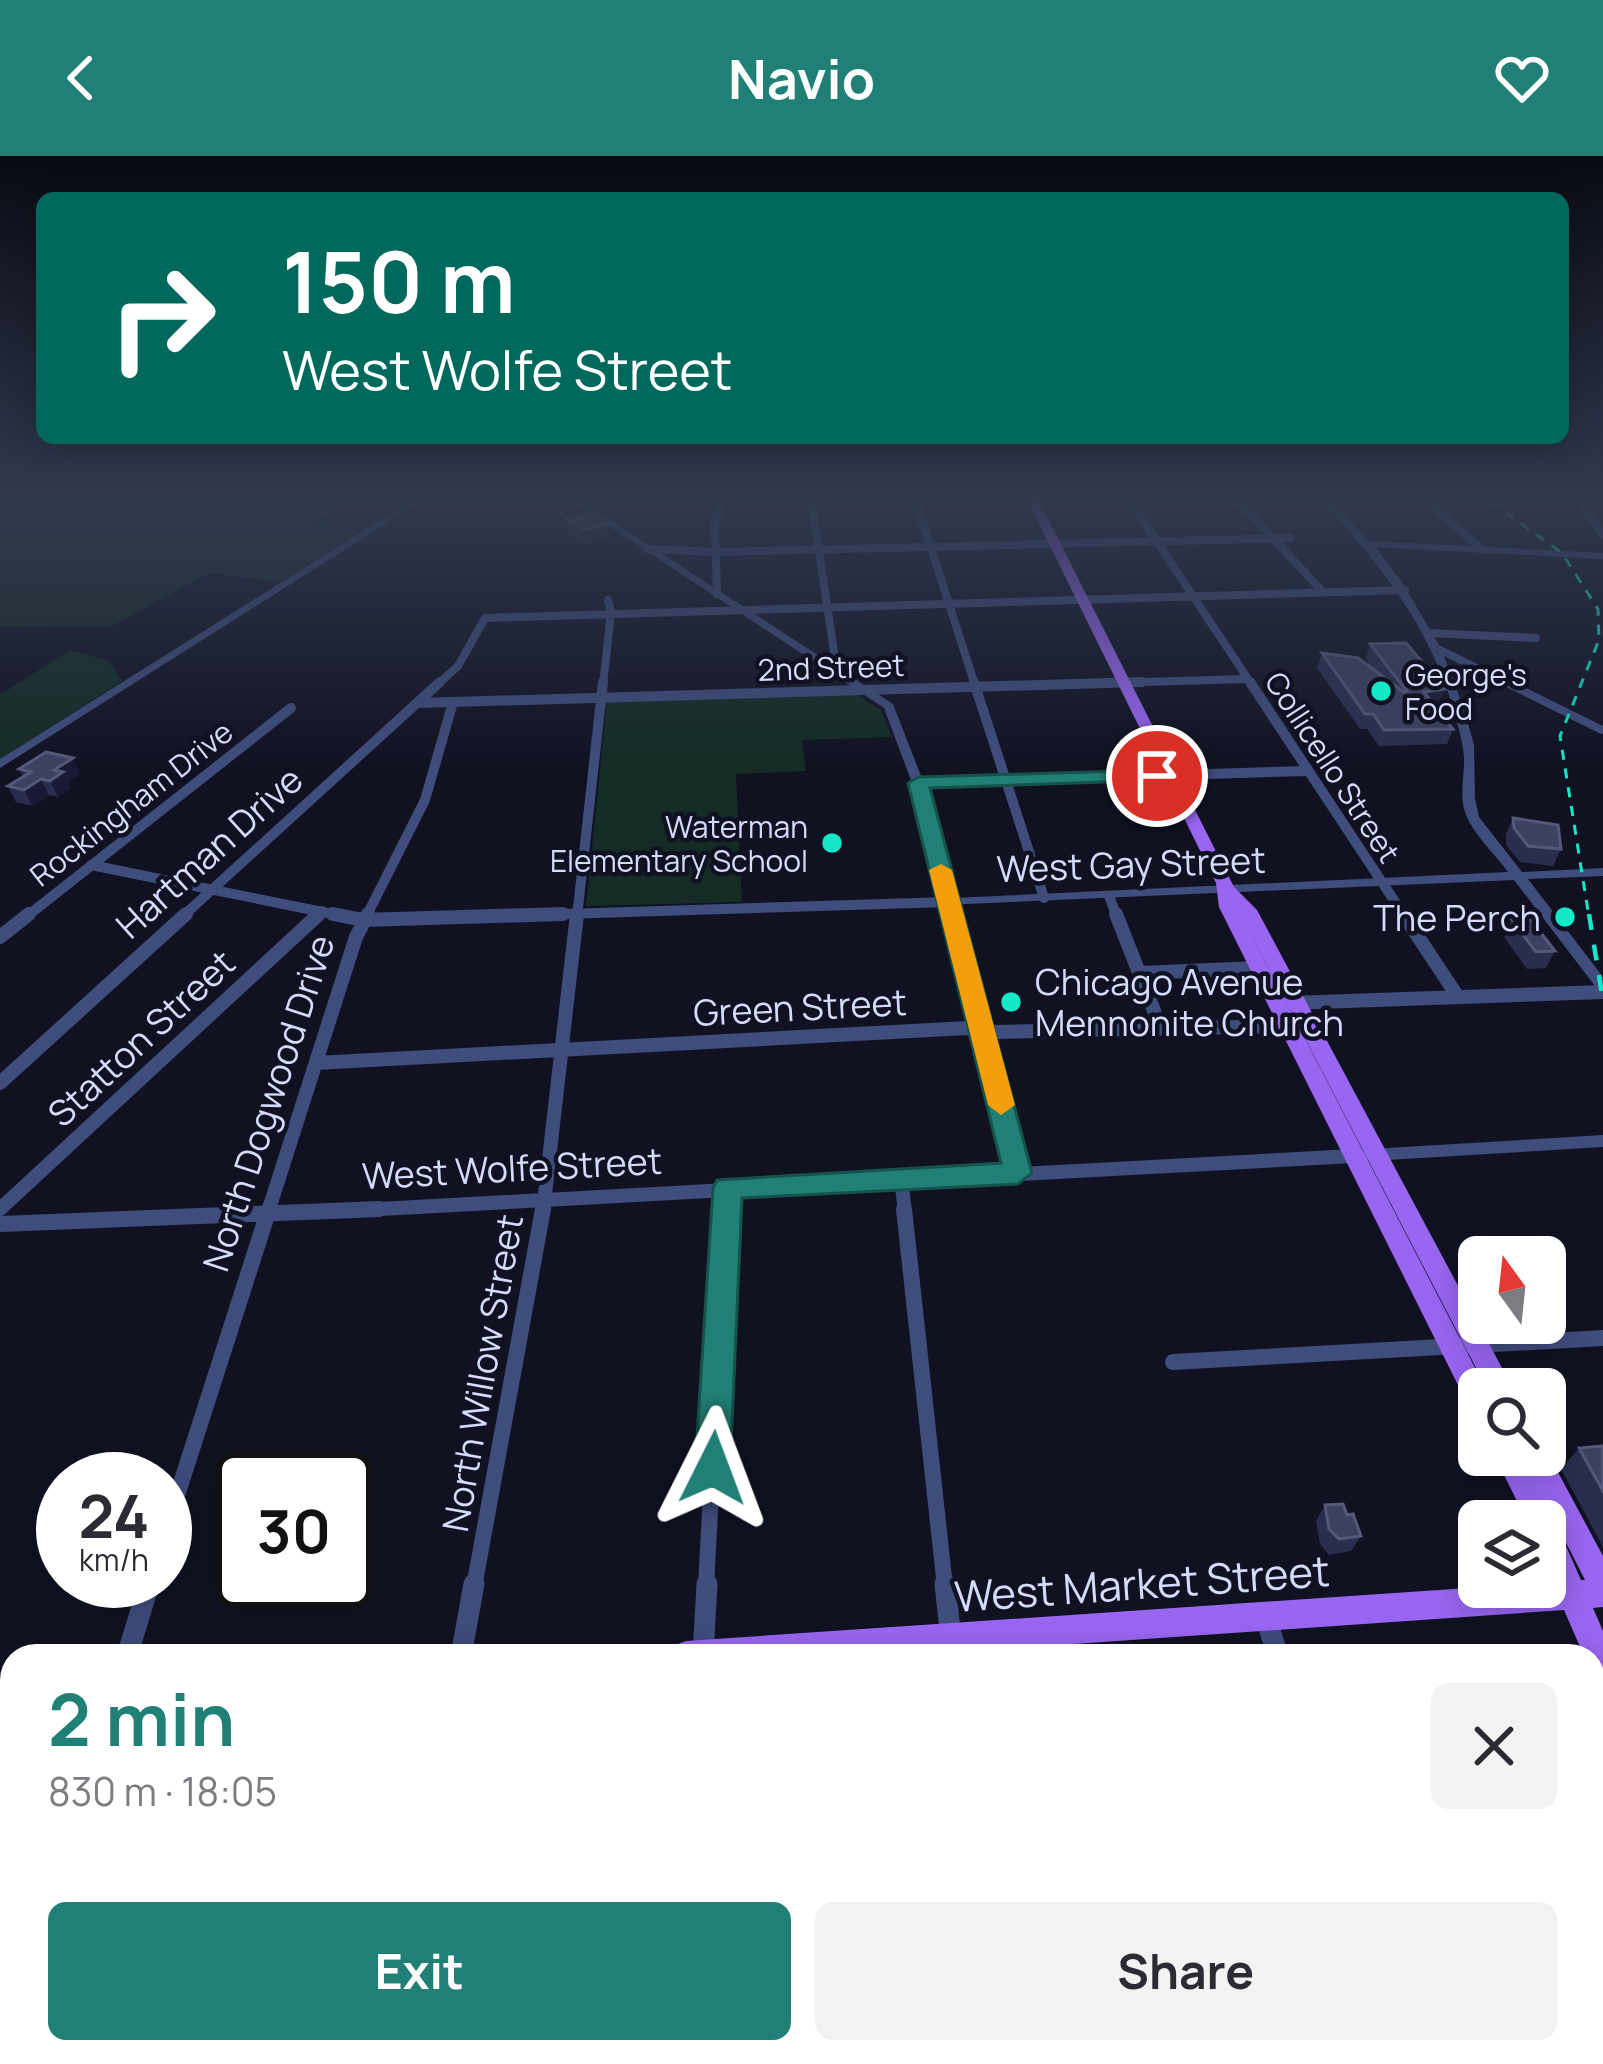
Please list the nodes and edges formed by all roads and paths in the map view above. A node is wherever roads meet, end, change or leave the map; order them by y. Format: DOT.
graph roads {
  1 [pos="276,590"];
  2 [pos="710,590"];
  3 [pos="717,590"];
  4 [pos="826,590"];
  5 [pos="946,590"];
  6 [pos="1078,590"];
  7 [pos="1188,590"];
  8 [pos="1403,590"];
  9 [pos="1405,590"];
  10 [pos="1323,592"];
  11 [pos="717,595"];
  12 [pos="1192,596"];
  13 [pos="1083,599"];
  14 [pos="950,603"];
  15 [pos="610,606"];
  16 [pos="829,606"];
  17 [pos="739,608"];
  18 [pos="1429,634"];
  19 [pos="1535,638"];
  20 [pos="1435,647"];
  21 [pos="837,672"];
  22 [pos="1246,680"];
  23 [pos="1126,683"];
  24 [pos="979,688"];
  25 [pos="865,690"];
  26 [pos="602,698"];
  27 [pos="453,702"];
  28 [pos="418,703"];
  29 [pos="292,708"];
  30 [pos="1603,731"];
  31 [pos="0,764"];
  32 [pos="1306,771"];
  33 [pos="1173,776"];
  34 [pos="1009,780"];
  35 [pos="919,783"];
  36 [pos="91,865"];
  37 [pos="1603,872"];
  38 [pos="1516,876"];
  39 [pos="1380,884"];
  40 [pos="213,889"];
  41 [pos="1228,891"];
  42 [pos="1109,896"];
  43 [pos="1044,898"];
  44 [pos="948,902"];
  45 [pos="322,911"];
  46 [pos="578,913"];
  47 [pos="363,920"];
  48 [pos="0,937"];
  49 [pos="1257,968"];
  50 [pos="1140,973"];
  51 [pos="1603,989"];
  52 [pos="1458,998"];
  53 [pos="1286,1004"];
  54 [pos="1287,1025"];
  55 [pos="1160,1026"];
  56 [pos="984,1030"];
  57 [pos="564,1050"];
  58 [pos="316,1063"];
  59 [pos="0,1083"];
  60 [pos="1603,1142"];
  61 [pos="1364,1155"];
  62 [pos="1018,1173"];
  63 [pos="901,1178"];
  64 [pos="728,1188"];
  65 [pos="545,1199"];
  66 [pos="0,1209"];
  67 [pos="267,1216"];
  68 [pos="0,1224"];
  69 [pos="1603,1338"];
  70 [pos="1478,1348"];
  71 [pos="1452,1349"];
  72 [pos="1172,1362"];
  73 [pos="1462,1368"];
  74 [pos="1489,1368"];
  75 [pos="191,1452"];
  76 [pos="1544,1476"];
  77 [pos="1566,1556"];
  78 [pos="1593,1590"];
  79 [pos="142,1608"];
  80 [pos="1266,1618"];
  81 [pos="951,1639"];
  82 [pos="131,1644"];
  83 [pos="463,1644"];
  84 [pos="704,1644"];
  85 [pos="928,1644"];
  86 [pos="1274,1644"];
  87 [pos="1600,1644"];
  1 -- 31 [label="street"];
  2 -- 11 [label="street"];
  3 -- 11 [label="street"];
  4 -- 16 [label="street"];
  5 -- 14 [label="street"];
  6 -- 13 [label="main road"];
  7 -- 12 [label="street, Collicello Street"];
  8 -- 10 [label="street"];
  9 -- 18 [label="street"];
  10 -- 12 [label="street"];
  11 -- 17 [label="street"];
  12 -- 13 [label="street"];
  12 -- 22 [label="street, Collicello Street"];
  13 -- 14 [label="street"];
  13 -- 23 [label="main road"];
  14 -- 16 [label="street"];
  14 -- 24 [label="street"];
  15 -- 17 [label="street"];
  15 -- 26 [label="street, North Willow Street"];
  15 -- 28 [label="street, Hartman Drive"];
  16 -- 17 [label="street"];
  16 -- 21 [label="street"];
  17 -- 21 [label="street"];
  18 -- 19 [label="street"];
  18 -- 20 [label="street"];
  20 -- 30 [label="street"];
  20 -- 38 [label="street"];
  21 -- 25 [label="street"];
  22 -- 23 [label="street, 2nd Street"];
  22 -- 32 [label="street, Collicello Street"];
  23 -- 24 [label="street, 2nd Street"];
  23 -- 33 [label="main road"];
  24 -- 25 [label="street, 2nd Street"];
  24 -- 34 [label="street"];
  25 -- 26 [label="street, 2nd Street"];
  25 -- 35 [label="street"];
  26 -- 27 [label="street, 2nd Street"];
  26 -- 46 [label="street, North Willow Street"];
  27 -- 28 [label="street, 2nd Street"];
  27 -- 47 [label="street, North Dogwood Drive"];
  28 -- 40 [label="street, Hartman Drive"];
  29 -- 36 [label="street, Rockingham Drive"];
  32 -- 33 [label="street"];
  32 -- 39 [label="street, Collicello Street"];
  33 -- 34 [label="street"];
  33 -- 41 [label="main road"];
  34 -- 35 [label="street"];
  34 -- 43 [label="street"];
  35 -- 44 [label="street"];
  36 -- 40 [label="street, West Gay Street"];
  36 -- 48 [label="street, Rockingham Drive"];
  37 -- 38 [label="street, West Gay Street"];
  38 -- 39 [label="street, West Gay Street"];
  38 -- 51 [label="street"];
  39 -- 41 [label="street, West Gay Street"];
  39 -- 52 [label="street, Collicello Street"];
  40 -- 45 [label="street, West Gay Street"];
  40 -- 59 [label="street, Hartman Drive"];
  41 -- 42 [label="street, West Gay Street"];
  41 -- 49 [label="main road"];
  41 -- 53 [label="main road"];
  42 -- 43 [label="street, West Gay Street"];
  42 -- 50 [label="street"];
  43 -- 44 [label="street, West Gay Street"];
  44 -- 46 [label="street, West Gay Street"];
  44 -- 56 [label="street"];
  45 -- 47 [label="street, West Gay Street"];
  45 -- 66 [label="street, Statton Street"];
  46 -- 47 [label="street, West Gay Street"];
  46 -- 57 [label="street, North Willow Street"];
  47 -- 58 [label="street, North Dogwood Drive"];
  49 -- 50 [label="street"];
  49 -- 53 [label="main road"];
  50 -- 55 [label="street"];
  51 -- 52 [label="street"];
  52 -- 53 [label="street"];
  53 -- 54 [label="main road"];
  53 -- 61 [label="main road"];
  54 -- 55 [label="street, Green Street"];
  54 -- 61 [label="main road"];
  55 -- 56 [label="street, Green Street"];
  56 -- 57 [label="street, Green Street"];
  56 -- 62 [label="street"];
  57 -- 58 [label="street, Green Street"];
  57 -- 65 [label="street, North Willow Street"];
  58 -- 67 [label="street, North Dogwood Drive"];
  60 -- 61 [label="street, West Wolfe Street"];
  61 -- 62 [label="street, West Wolfe Street"];
  61 -- 70 [label="main road"];
  61 -- 71 [label="main road"];
  62 -- 63 [label="street, West Wolfe Street"];
  63 -- 64 [label="street, West Wolfe Street"];
  63 -- 81 [label="street"];
  64 -- 65 [label="street, West Wolfe Street"];
  64 -- 84 [label="street"];
  65 -- 67 [label="street, West Wolfe Street"];
  65 -- 83 [label="street, North Willow Street"];
  67 -- 68 [label="street, West Wolfe Street"];
  67 -- 75 [label="street, North Dogwood Drive"];
  69 -- 70 [label="street"];
  70 -- 71 [label="street"];
  70 -- 74 [label="main road"];
  71 -- 72 [label="street"];
  71 -- 73 [label="main road"];
  76 -- 78 [label="main road"];
  77 -- 78 [label="main road"];
  78 -- 80 [label="main road, West Market Street"];
  78 -- 87 [label="main road"];
  79 -- 82 [label="street"];
  80 -- 81 [label="main road, West Market Street"];
  80 -- 86 [label="street"];
  81 -- 85 [label="main road, West Market Street"];
}
